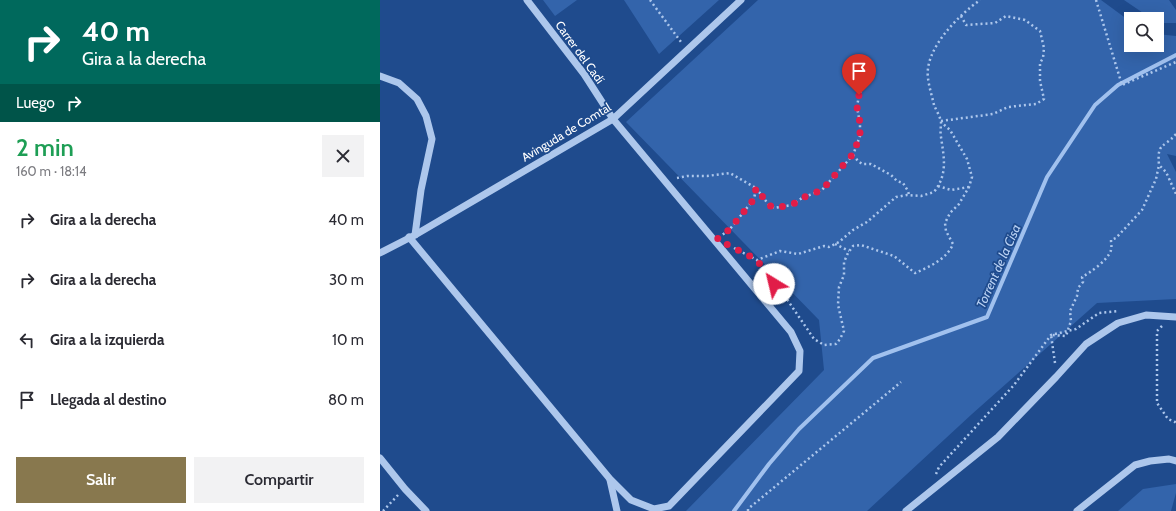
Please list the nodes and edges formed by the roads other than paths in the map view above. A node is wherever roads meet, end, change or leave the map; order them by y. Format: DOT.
graph roads {
  1 [pos="527,0"];
  2 [pos="741,0"];
  3 [pos="380,76"];
  4 [pos="613,119"];
  5 [pos="412,236"];
  6 [pos="380,253"];
  7 [pos="1174,317"];
  8 [pos="380,458"];
  9 [pos="1176,461"];
  10 [pos="610,479"];
  11 [pos="668,509"];
  12 [pos="426,511"];
  13 [pos="617,511"];
  14 [pos="907,511"];
  15 [pos="1077,511"];
  1 -- 4 [label="street, Carrer del Cadí"];
  2 -- 4 [label="street, Avinguda de Comtal"];
  3 -- 5 [label="street"];
  4 -- 5 [label="street, Avinguda de Comtal"];
  4 -- 11 [label="street, Carrer del Cadí"];
  5 -- 6 [label="street, Avinguda de Comtal"];
  5 -- 10 [label="street"];
  7 -- 14 [label="street"];
  8 -- 12 [label="street"];
  9 -- 15 [label="street"];
  10 -- 11 [label="street"];
  10 -- 13 [label="street"];
}
